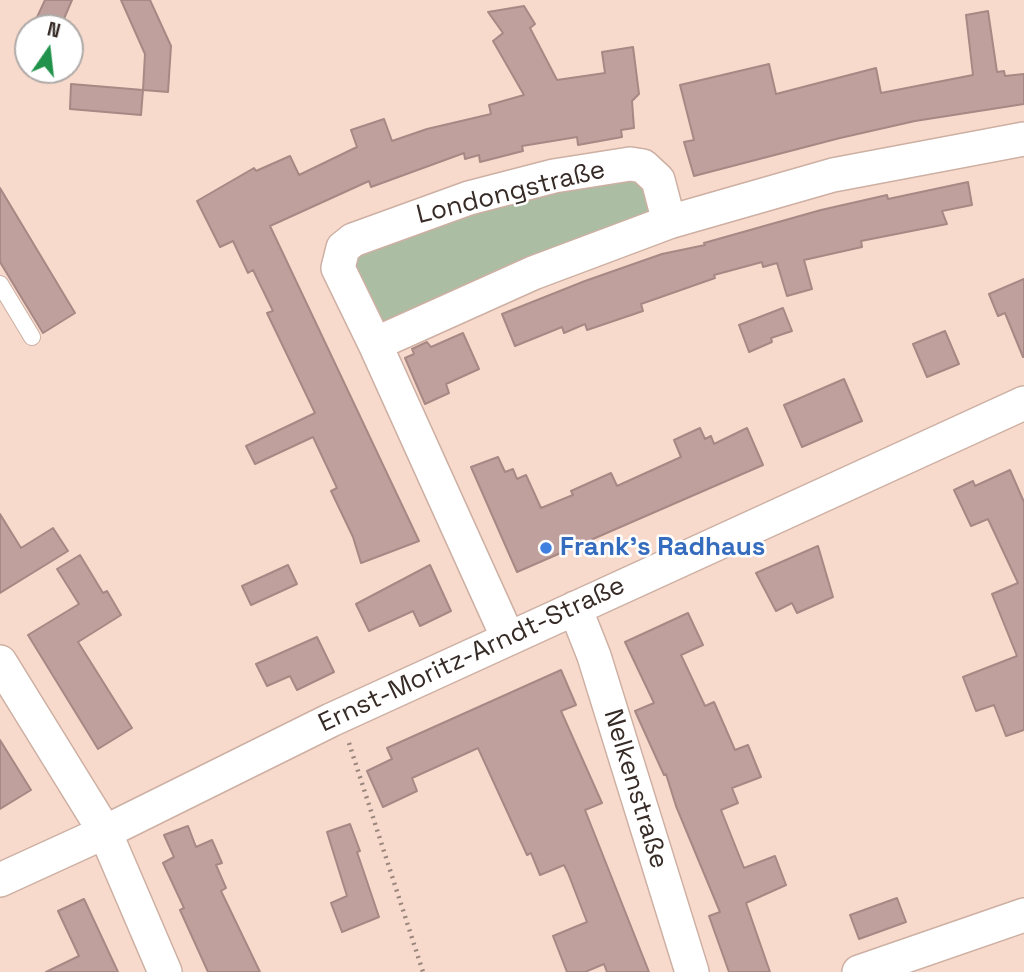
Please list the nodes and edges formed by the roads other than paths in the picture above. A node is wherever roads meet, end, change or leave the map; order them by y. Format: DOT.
graph roads {
  1 [pos="1024,139"];
  2 [pos="669,222"];
  3 [pos="0,284"];
  4 [pos="32,337"];
  5 [pos="375,344"];
  6 [pos="1024,403"];
  7 [pos="575,608"];
  8 [pos="508,638"];
  9 [pos="0,662"];
  10 [pos="105,832"];
  11 [pos="0,880"];
  12 [pos="1024,915"];
  13 [pos="165,972"];
  14 [pos="692,972"];
  15 [pos="859,972"];
  1 -- 2 [label="street"];
  2 -- 5 [label="street"];
  2 -- 5 [label="street, Londongstraße"];
  3 -- 4 [label="lane"];
  5 -- 8 [label="street, Londongstraße"];
  6 -- 7 [label="street, Ernst-Moritz-Arndt-Straße"];
  7 -- 8 [label="street, Ernst-Moritz-Arndt-Straße"];
  7 -- 14 [label="street, Nelkenstraße"];
  8 -- 10 [label="street, Ernst-Moritz-Arndt-Straße"];
  9 -- 10 [label="street"];
  10 -- 11 [label="street, Ernst-Moritz-Arndt-Straße"];
  10 -- 13 [label="street"];
  12 -- 15 [label="street"];
}
